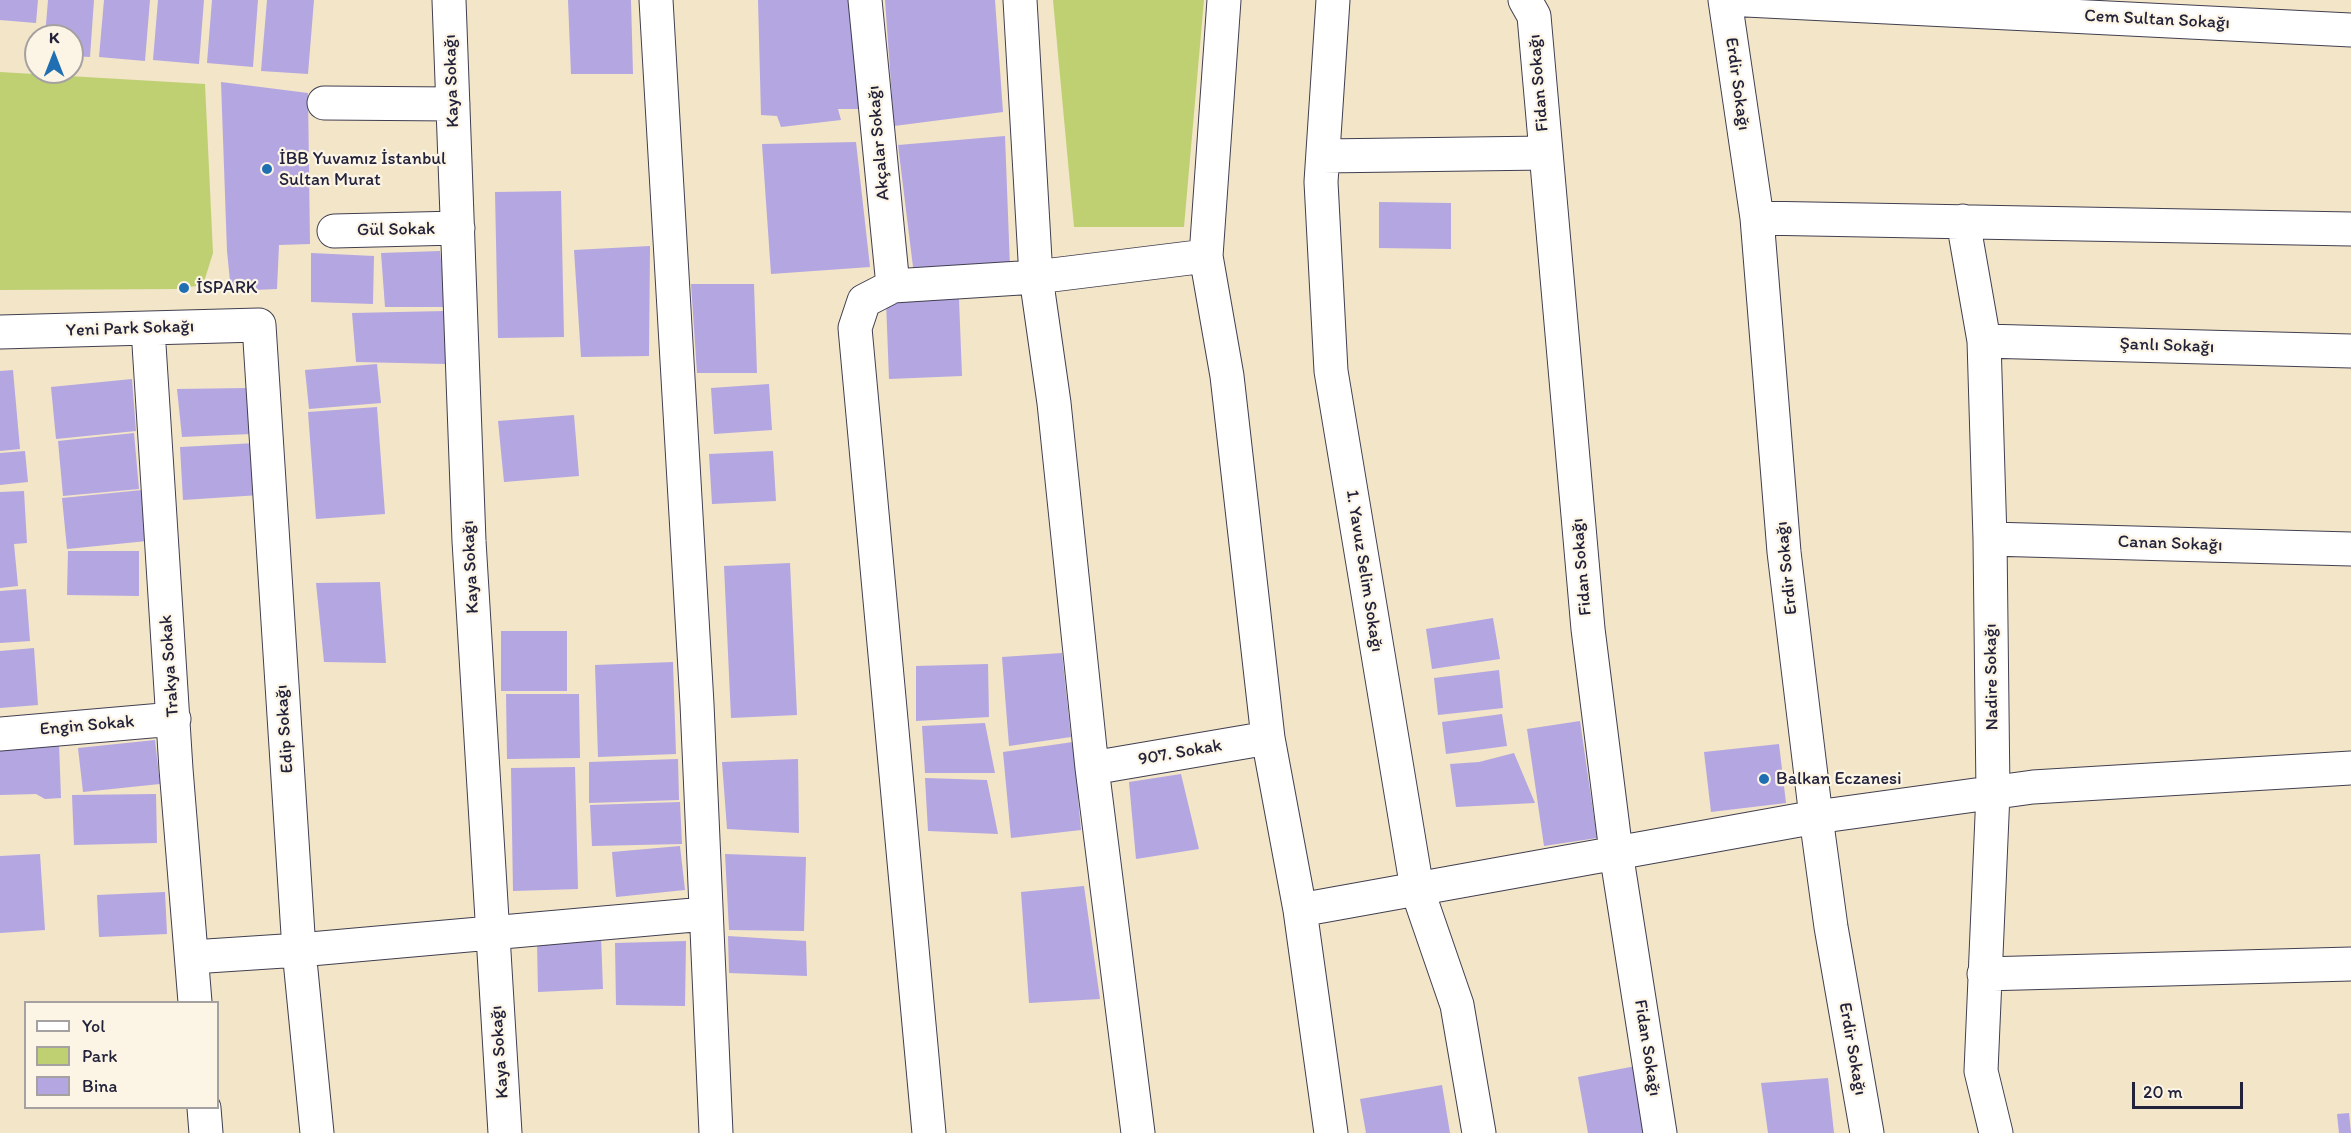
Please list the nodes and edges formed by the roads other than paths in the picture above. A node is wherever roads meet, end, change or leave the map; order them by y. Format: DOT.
graph roads {
  1 [pos="449,0"];
  2 [pos="656,0"];
  3 [pos="866,0"];
  4 [pos="1020,0"];
  5 [pos="1224,0"];
  6 [pos="1334,0"];
  7 [pos="1525,0"];
  8 [pos="1725,0"];
  9 [pos="1746,0"];
  10 [pos="2351,30"];
  11 [pos="324,103"];
  12 [pos="453,104"];
  13 [pos="1545,153"];
  14 [pos="1323,156"];
  15 [pos="1757,218"];
  16 [pos="1963,221"];
  17 [pos="458,228"];
  18 [pos="2351,229"];
  19 [pos="334,231"];
  20 [pos="1206,256"];
  21 [pos="1036,277"];
  22 [pos="893,286"];
  23 [pos="259,325"];
  24 [pos="148,329"];
  25 [pos="0,332"];
  26 [pos="1984,341"];
  27 [pos="2351,351"];
  28 [pos="1990,539"];
  29 [pos="2351,549"];
  30 [pos="174,720"];
  31 [pos="0,734"];
  32 [pos="1268,738"];
  33 [pos="1092,768"];
  34 [pos="2351,768"];
  35 [pos="1993,793"];
  36 [pos="1816,817"];
  37 [pos="1616,852"];
  38 [pos="1417,889"];
  39 [pos="1300,910"];
  40 [pos="705,914"];
  41 [pos="493,934"];
  42 [pos="299,950"];
  43 [pos="192,957"];
  44 [pos="2351,964"];
  45 [pos="1984,974"];
  46 [pos="195,1001"];
  47 [pos="204,1109"];
  48 [pos="206,1133"];
  49 [pos="316,1133"];
  50 [pos="505,1133"];
  51 [pos="716,1133"];
  52 [pos="929,1133"];
  53 [pos="1138,1133"];
  54 [pos="1331,1133"];
  55 [pos="1479,1133"];
  56 [pos="1660,1133"];
  57 [pos="1866,1133"];
  58 [pos="1996,1133"];
  1 -- 12 [label="street, Kaya Sokağı"];
  2 -- 40 [label="street"];
  3 -- 22 [label="street, Akçalar Sokağı"];
  4 -- 21 [label="street"];
  5 -- 20 [label="street"];
  6 -- 14 [label="street, 1. Yavuz Selim Sokağı"];
  7 -- 13 [label="street, Fidan Sokağı"];
  8 -- 15 [label="street, Erdir Sokağı"];
  9 -- 10 [label="street, Cem Sultan Sokağı"];
  11 -- 12 [label="street"];
  12 -- 17 [label="street, Kaya Sokağı"];
  13 -- 14 [label="street"];
  13 -- 37 [label="street, Fidan Sokağı"];
  14 -- 38 [label="street, 1. Yavuz Selim Sokağı"];
  15 -- 16 [label="street"];
  15 -- 36 [label="street, Erdir Sokağı"];
  16 -- 18 [label="street"];
  16 -- 26 [label="street, Nadire Sokağı"];
  17 -- 19 [label="street, Gül Sokak"];
  17 -- 41 [label="street, Kaya Sokağı"];
  20 -- 21 [label="street"];
  20 -- 32 [label="street"];
  21 -- 22 [label="street"];
  21 -- 33 [label="street"];
  22 -- 52 [label="street"];
  23 -- 24 [label="street, Yeni Park Sokağı"];
  23 -- 42 [label="street, Edip Sokağı"];
  24 -- 25 [label="street, Yeni Park Sokağı"];
  24 -- 30 [label="street, Trakya Sokak"];
  26 -- 27 [label="street, Şanlı Sokağı"];
  26 -- 28 [label="street, Nadire Sokağı"];
  28 -- 29 [label="street, Canan Sokağı"];
  28 -- 35 [label="street, Nadire Sokağı"];
  30 -- 31 [label="street, Engin Sokak"];
  30 -- 43 [label="street, Trakya Sokak"];
  32 -- 33 [label="street, 907. Sokak"];
  32 -- 39 [label="street"];
  33 -- 53 [label="street"];
  34 -- 35 [label="street"];
  35 -- 36 [label="street"];
  35 -- 45 [label="street, Nadire Sokağı"];
  36 -- 37 [label="street"];
  36 -- 57 [label="street, Erdir Sokağı"];
  37 -- 38 [label="street"];
  37 -- 56 [label="street, Fidan Sokağı"];
  38 -- 39 [label="street"];
  38 -- 55 [label="street, 1. Yavuz Selim Sokağı"];
  39 -- 54 [label="street"];
  40 -- 41 [label="street"];
  40 -- 51 [label="street"];
  41 -- 42 [label="street"];
  41 -- 50 [label="street, Kaya Sokağı"];
  42 -- 43 [label="street"];
  42 -- 49 [label="street, Edip Sokağı"];
  43 -- 46 [label="street, Trakya Sokak"];
  44 -- 45 [label="street"];
  45 -- 58 [label="street, Nadire Sokağı"];
  47 -- 48 [label="street"];
}
